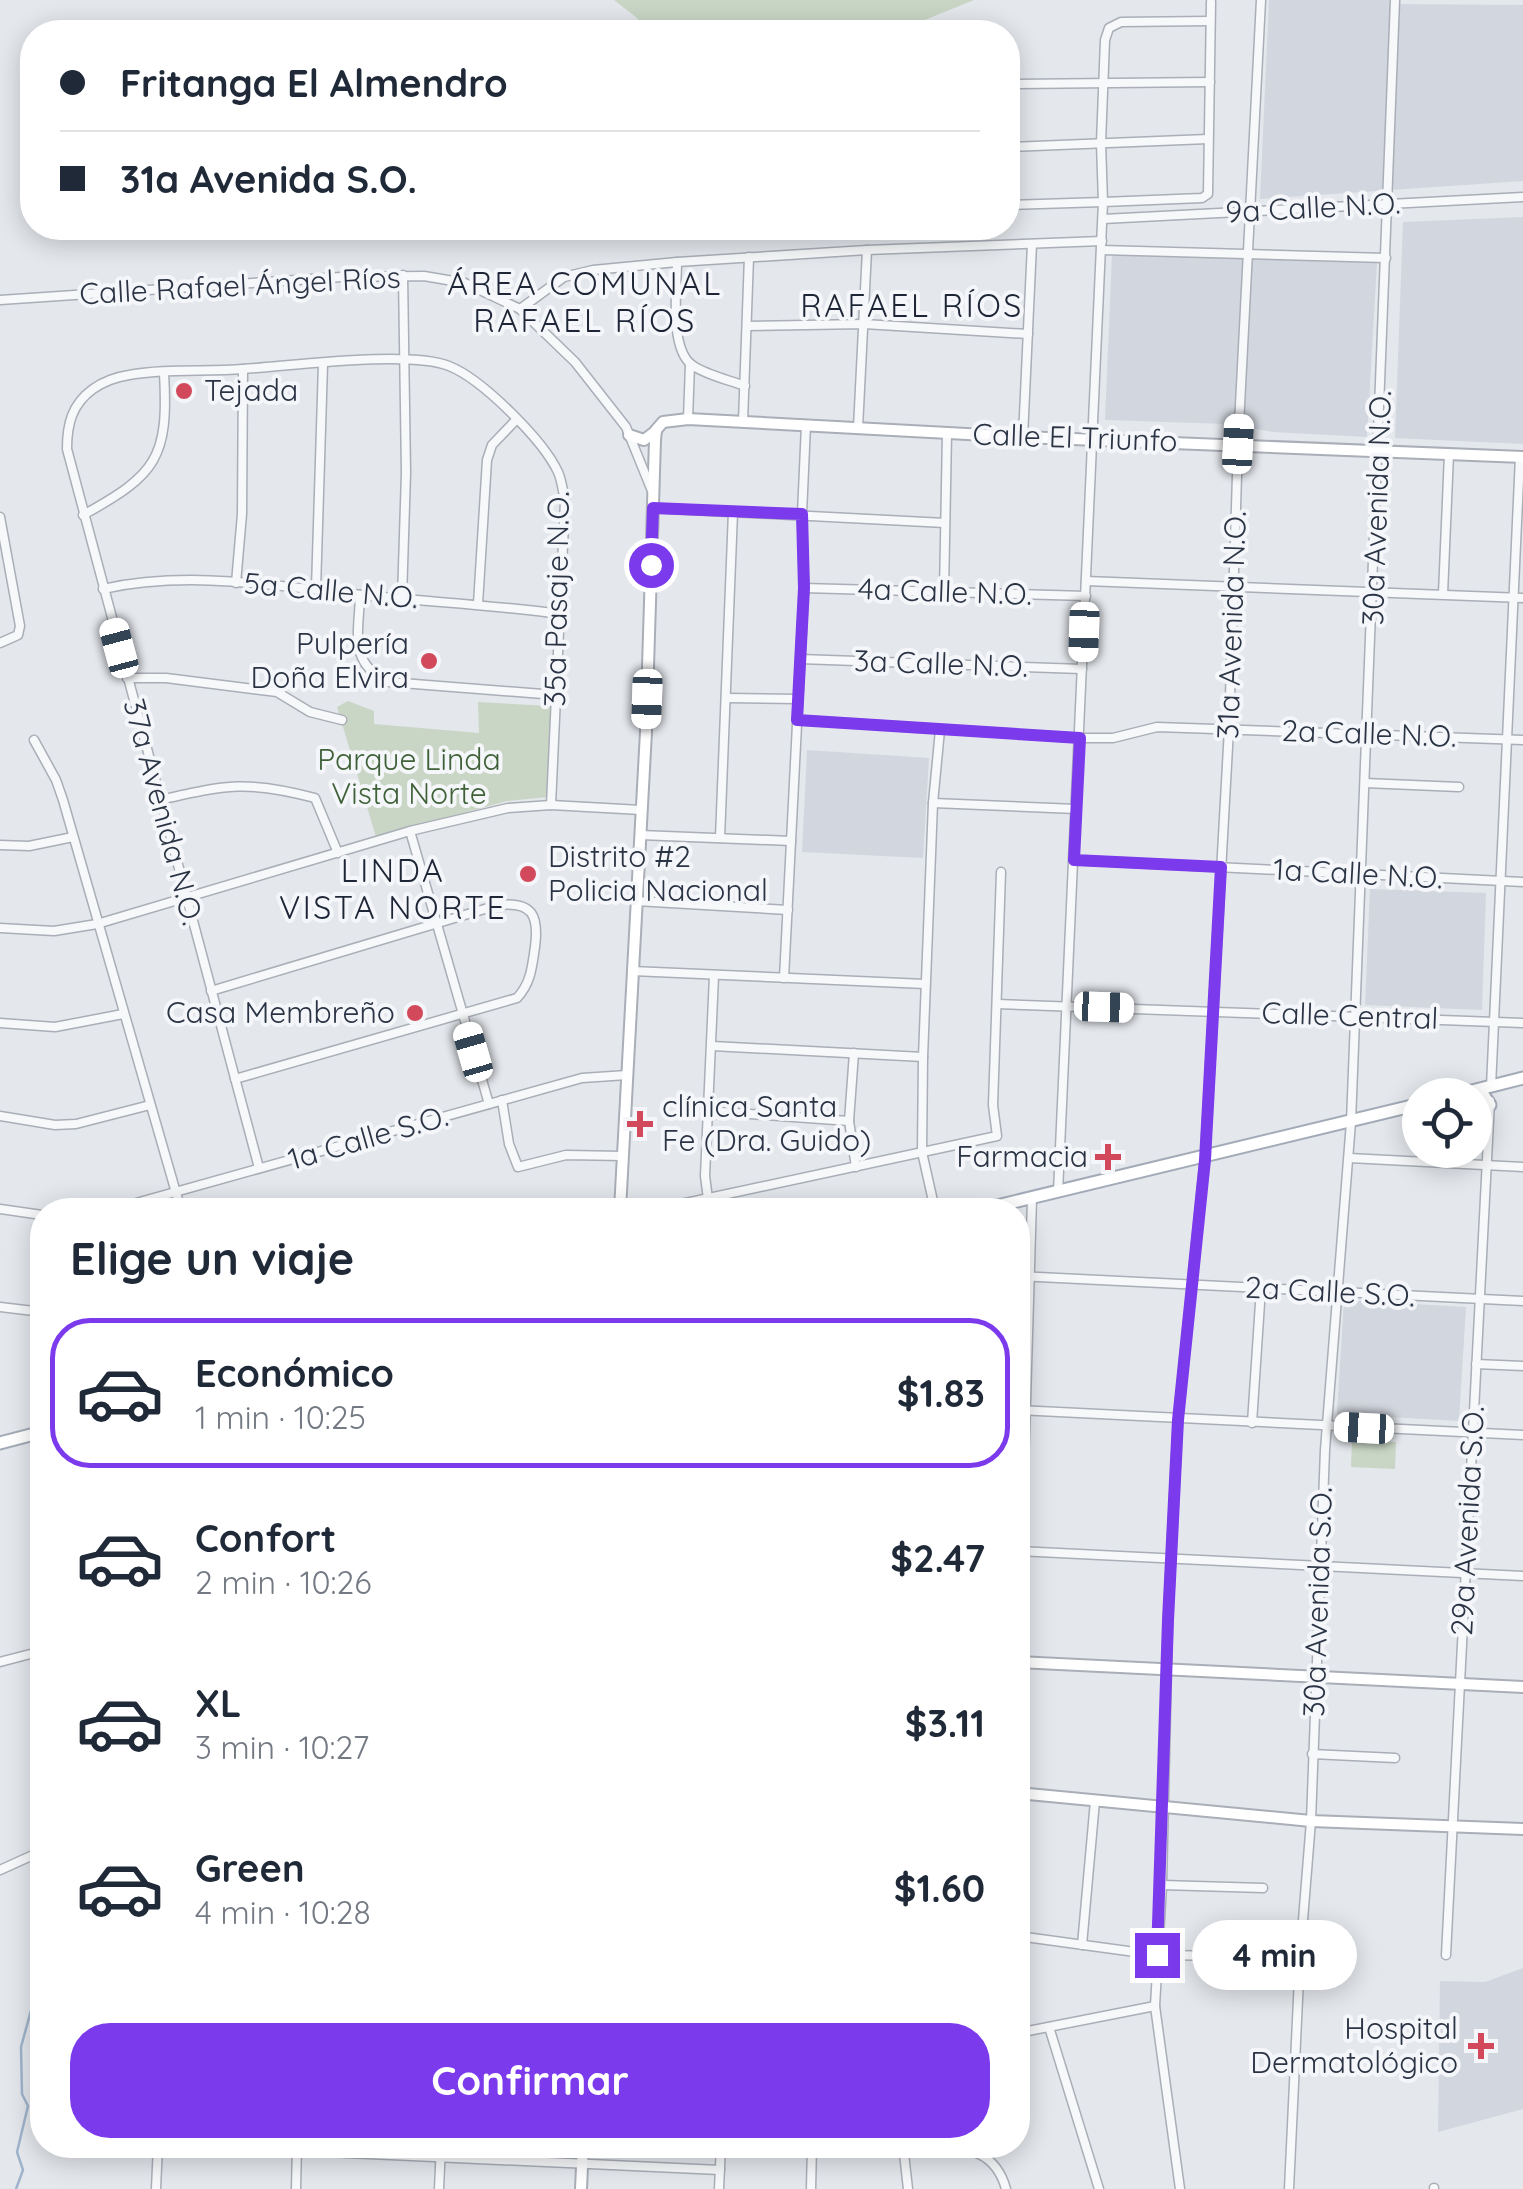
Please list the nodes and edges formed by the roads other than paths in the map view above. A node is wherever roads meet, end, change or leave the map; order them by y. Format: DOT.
graph roads {
  1 [pos="1261,0"];
  2 [pos="1396,0"];
  3 [pos="1211,2"];
  4 [pos="1210,21"];
  5 [pos="1210,82"];
  6 [pos="1103,83"];
  7 [pos="1020,84"];
  8 [pos="1208,139"];
  9 [pos="1101,143"];
  10 [pos="1020,146"];
  11 [pos="1523,198"];
  12 [pos="1103,202"];
  13 [pos="1389,204"];
  14 [pos="1020,205"];
  15 [pos="1248,212"];
  16 [pos="1103,219"];
  17 [pos="1032,244"];
  18 [pos="1102,245"];
  19 [pos="868,250"];
  20 [pos="1247,253"];
  21 [pos="749,257"];
  22 [pos="1386,258"];
  23 [pos="677,262"];
  24 [pos="403,275"];
  25 [pos="0,300"];
  26 [pos="520,310"];
  27 [pos="864,324"];
  28 [pos="747,326"];
  29 [pos="1028,334"];
  30 [pos="406,360"];
  31 [pos="323,364"];
  32 [pos="690,364"];
  33 [pos="243,369"];
  34 [pos="164,373"];
  35 [pos="131,374"];
  36 [pos="746,386"];
  37 [pos="688,418"];
  38 [pos="516,420"];
  39 [pos="743,421"];
  40 [pos="806,424"];
  41 [pos="660,426"];
  42 [pos="858,428"];
  43 [pos="948,433"];
  44 [pos="629,435"];
  45 [pos="1024,436"];
  46 [pos="1092,439"];
  47 [pos="1238,444"];
  48 [pos="1380,451"];
  49 [pos="1449,454"];
  50 [pos="1521,457"];
  51 [pos="654,494"];
  52 [pos="653,508"];
  53 [pos="733,512"];
  54 [pos="802,514"];
  55 [pos="83,515"];
  56 [pos="0,518"];
  57 [pos="944,523"];
  58 [pos="3,558"];
  59 [pos="1086,581"];
  60 [pos="236,583"];
  61 [pos="1234,586"];
  62 [pos="804,588"];
  63 [pos="103,589"];
  64 [pos="316,589"];
  65 [pos="1373,591"];
  66 [pos="944,593"];
  67 [pos="1443,594"];
  68 [pos="360,595"];
  69 [pos="1086,596"];
  70 [pos="1518,597"];
  71 [pos="402,598"];
  72 [pos="478,604"];
  73 [pos="560,614"];
  74 [pos="0,643"];
  75 [pos="800,659"];
  76 [pos="1082,668"];
  77 [pos="127,678"];
  78 [pos="556,695"];
  79 [pos="727,698"];
  80 [pos="798,699"];
  81 [pos="342,720"];
  82 [pos="797,720"];
  83 [pos="1229,729"];
  84 [pos="940,730"];
  85 [pos="1367,734"];
  86 [pos="1080,738"];
  87 [pos="34,740"];
  88 [pos="1506,740"];
  89 [pos="1523,740"];
  90 [pos="1365,783"];
  91 [pos="1459,786"];
  92 [pos="160,800"];
  93 [pos="933,803"];
  94 [pos="551,805"];
  95 [pos="640,810"];
  96 [pos="1076,810"];
  97 [pos="410,831"];
  98 [pos="640,835"];
  99 [pos="73,838"];
  100 [pos="720,838"];
  101 [pos="791,841"];
  102 [pos="0,845"];
  103 [pos="338,853"];
  104 [pos="1074,860"];
  105 [pos="1221,867"];
  106 [pos="1002,872"];
  107 [pos="1361,874"];
  108 [pos="1500,880"];
  109 [pos="1523,882"];
  110 [pos="186,900"];
  111 [pos="636,901"];
  112 [pos="788,910"];
  113 [pos="436,923"];
  114 [pos="97,924"];
  115 [pos="0,928"];
  116 [pos="632,972"];
  117 [pos="714,976"];
  118 [pos="784,978"];
  119 [pos="925,984"];
  120 [pos="211,991"];
  121 [pos="997,1004"];
  122 [pos="1068,1006"];
  123 [pos="1213,1011"];
  124 [pos="123,1014"];
  125 [pos="462,1014"];
  126 [pos="1355,1016"];
  127 [pos="1494,1021"];
  128 [pos="0,1023"];
  129 [pos="1523,1023"];
  130 [pos="712,1046"];
  131 [pos="854,1053"];
  132 [pos="923,1056"];
  133 [pos="626,1076"];
  134 [pos="1491,1078"];
  135 [pos="1523,1078"];
  136 [pos="235,1079"];
  137 [pos="1492,1086"];
  138 [pos="502,1100"];
  139 [pos="488,1104"];
  140 [pos="150,1105"];
  141 [pos="1402,1109"];
  142 [pos="708,1111"];
  143 [pos="0,1116"];
  144 [pos="850,1121"];
  145 [pos="1352,1122"];
  146 [pos="922,1152"];
  147 [pos="623,1156"];
  148 [pos="1205,1156"];
  149 [pos="1349,1158"];
  150 [pos="1402,1161"];
  151 [pos="1492,1165"];
  152 [pos="856,1166"];
  153 [pos="1523,1167"];
  154 [pos="259,1168"];
  155 [pos="1487,1168"];
  156 [pos="175,1192"];
  157 [pos="1058,1192"];
  158 [pos="153,1198"];
  159 [pos="177,1198"];
  160 [pos="621,1198"];
  161 [pos="708,1198"];
  162 [pos="712,1198"];
  163 [pos="933,1198"];
  164 [pos="1032,1198"];
  165 [pos="0,1209"];
  166 [pos="30,1213"];
  167 [pos="1031,1276"];
  168 [pos="1192,1285"];
  169 [pos="1261,1288"];
  170 [pos="1030,1289"];
  171 [pos="1338,1292"];
  172 [pos="1480,1299"];
  173 [pos="1523,1301"];
  174 [pos="0,1307"];
  175 [pos="30,1311"];
  176 [pos="1476,1364"];
  177 [pos="1523,1366"];
  178 [pos="1030,1411"];
  179 [pos="1178,1420"];
  180 [pos="1252,1423"];
  181 [pos="1328,1426"];
  182 [pos="1473,1433"];
  183 [pos="30,1435"];
  184 [pos="1523,1435"];
  185 [pos="0,1442"];
  186 [pos="1030,1552"];
  187 [pos="1171,1559"];
  188 [pos="1318,1567"];
  189 [pos="1466,1573"];
  190 [pos="1523,1576"];
  191 [pos="30,1654"];
  192 [pos="0,1662"];
  193 [pos="1030,1663"];
  194 [pos="1167,1671"];
  195 [pos="1314,1678"];
  196 [pos="1460,1684"];
  197 [pos="1523,1687"];
  198 [pos="1312,1754"];
  199 [pos="1395,1758"];
  200 [pos="1030,1794"];
  201 [pos="1094,1800"];
  202 [pos="1162,1807"];
  203 [pos="1311,1821"];
  204 [pos="1453,1826"];
  205 [pos="1523,1829"];
  206 [pos="30,1856"];
  207 [pos="0,1870"];
  208 [pos="1162,1885"];
  209 [pos="1263,1888"];
  210 [pos="1030,1938"];
  211 [pos="1082,1945"];
  212 [pos="1157,1955"];
  213 [pos="1300,1956"];
  214 [pos="1446,1956"];
  215 [pos="1155,2006"];
  216 [pos="1049,2027"];
  217 [pos="1030,2031"];
  218 [pos="157,2158"];
  219 [pos="297,2158"];
  220 [pos="440,2158"];
  221 [pos="487,2158"];
  222 [pos="582,2158"];
  223 [pos="720,2158"];
  224 [pos="811,2158"];
  225 [pos="904,2158"];
  226 [pos="987,2158"];
  227 [pos="582,2162"];
  228 [pos="720,2170"];
  229 [pos="156,2189"];
  230 [pos="296,2189"];
  231 [pos="439,2189"];
  232 [pos="581,2189"];
  233 [pos="720,2189"];
  234 [pos="810,2189"];
  235 [pos="908,2189"];
  236 [pos="1006,2189"];
  237 [pos="1099,2189"];
  238 [pos="1180,2189"];
  239 [pos="1290,2189"];
  1 -- 15 [label="street, 31a Avenida N.O."];
  2 -- 13 [label="street, 30a Avenida N.O."];
  3 -- 4 [label="street"];
  4 -- 5 [label="street"];
  4 -- 6 [label="street"];
  5 -- 6 [label="street"];
  5 -- 8 [label="street"];
  6 -- 7 [label="street"];
  6 -- 9 [label="street"];
  8 -- 9 [label="street"];
  8 -- 12 [label="street"];
  9 -- 10 [label="street"];
  9 -- 12 [label="street"];
  11 -- 13 [label="street, 9a Calle N.O."];
  12 -- 14 [label="street"];
  12 -- 16 [label="street"];
  13 -- 15 [label="street, 9a Calle N.O."];
  13 -- 22 [label="street, 30a Avenida N.O."];
  15 -- 16 [label="street, 9a Calle N.O."];
  15 -- 20 [label="street, 31a Avenida N.O."];
  16 -- 18 [label="street"];
  17 -- 18 [label="street"];
  17 -- 19 [label="street"];
  17 -- 29 [label="street"];
  18 -- 20 [label="street"];
  18 -- 46 [label="street"];
  19 -- 21 [label="street"];
  19 -- 27 [label="street"];
  20 -- 22 [label="street"];
  20 -- 47 [label="street, 31a Avenida N.O."];
  21 -- 23 [label="street"];
  21 -- 28 [label="street"];
  22 -- 48 [label="street, 30a Avenida N.O."];
  23 -- 26 [label="street"];
  23 -- 32 [label="street"];
  24 -- 25 [label="street, Calle Rafael Ángel Ríos"];
  24 -- 26 [label="street, Calle Rafael Ángel Ríos"];
  24 -- 30 [label="street"];
  26 -- 44 [label="street, Calle Rafael Ángel Ríos"];
  27 -- 28 [label="street"];
  27 -- 29 [label="street"];
  27 -- 42 [label="street"];
  28 -- 36 [label="street"];
  29 -- 45 [label="street"];
  30 -- 31 [label="street, 35a Pasaje N.O."];
  30 -- 38 [label="street, 35a Pasaje N.O."];
  30 -- 71 [label="street"];
  31 -- 33 [label="street, 35a Pasaje N.O."];
  31 -- 64 [label="street"];
  32 -- 36 [label="street"];
  32 -- 37 [label="street"];
  33 -- 34 [label="street, 35a Pasaje N.O."];
  33 -- 60 [label="street"];
  34 -- 35 [label="street, 35a Pasaje N.O."];
  34 -- 55 [label="street"];
  35 -- 55 [label="street, 37a Avenida N.O."];
  36 -- 39 [label="street"];
  37 -- 39 [label="main road, Calle El Triunfo"];
  37 -- 41 [label="main road, Calle El Triunfo"];
  38 -- 72 [label="street"];
  38 -- 73 [label="street, 35a Pasaje N.O."];
  39 -- 40 [label="main road, Calle El Triunfo"];
  40 -- 42 [label="main road, Calle El Triunfo"];
  40 -- 54 [label="street"];
  41 -- 44 [label="main road, Calle El Triunfo"];
  41 -- 51 [label="main road"];
  42 -- 43 [label="main road, Calle El Triunfo"];
  43 -- 45 [label="main road, Calle El Triunfo"];
  43 -- 57 [label="street"];
  44 -- 51 [label="street, Calle Rafael Ángel Ríos"];
  45 -- 46 [label="main road, Calle El Triunfo"];
  46 -- 47 [label="main road, Calle El Triunfo"];
  46 -- 59 [label="street"];
  47 -- 48 [label="main road, Calle El Triunfo"];
  47 -- 61 [label="street, 31a Avenida N.O."];
  48 -- 49 [label="main road, Calle El Triunfo"];
  48 -- 65 [label="street, 30a Avenida N.O."];
  49 -- 50 [label="main road, Calle El Triunfo"];
  49 -- 67 [label="street"];
  50 -- 70 [label="street, 29a Avenida S.O."];
  51 -- 52 [label="main road"];
  52 -- 53 [label="street"];
  52 -- 95 [label="main road"];
  53 -- 54 [label="street"];
  53 -- 79 [label="street"];
  54 -- 57 [label="street"];
  54 -- 62 [label="street"];
  55 -- 63 [label="street, 37a Avenida N.O."];
  56 -- 58 [label="street"];
  57 -- 66 [label="street"];
  58 -- 74 [label="street"];
  59 -- 61 [label="street"];
  59 -- 69 [label="street"];
  60 -- 63 [label="street, 5a Calle N.O."];
  60 -- 64 [label="street, 5a Calle N.O."];
  61 -- 65 [label="street"];
  61 -- 83 [label="street, 31a Avenida N.O."];
  62 -- 66 [label="street, 4a Calle N.O."];
  62 -- 75 [label="street"];
  63 -- 77 [label="street, 37a Avenida N.O."];
  64 -- 68 [label="street, 5a Calle N.O."];
  65 -- 67 [label="street"];
  65 -- 85 [label="street, 30a Avenida N.O."];
  66 -- 69 [label="street, 4a Calle N.O."];
  67 -- 70 [label="street"];
  68 -- 71 [label="street, 5a Calle N.O."];
  68 -- 78 [label="street"];
  69 -- 76 [label="street"];
  70 -- 88 [label="street, 29a Avenida S.O."];
  71 -- 72 [label="street, 5a Calle N.O."];
  72 -- 73 [label="street, 5a Calle N.O."];
  73 -- 78 [label="street, 35a Pasaje N.O."];
  75 -- 76 [label="street, 3a Calle N.O."];
  75 -- 80 [label="street"];
  76 -- 86 [label="street"];
  77 -- 81 [label="street"];
  77 -- 92 [label="street, 37a Avenida N.O."];
  78 -- 94 [label="street, 35a Pasaje N.O."];
  79 -- 80 [label="street"];
  79 -- 100 [label="street"];
  80 -- 82 [label="street"];
  82 -- 84 [label="street, 2a Calle N.O."];
  82 -- 101 [label="street"];
  83 -- 85 [label="street, 2a Calle N.O."];
  83 -- 86 [label="street, 2a Calle N.O."];
  83 -- 105 [label="street, 31a Avenida N.O."];
  84 -- 86 [label="street, 2a Calle N.O."];
  84 -- 93 [label="street"];
  85 -- 88 [label="street, 2a Calle N.O."];
  85 -- 90 [label="street, 30a Avenida N.O."];
  86 -- 96 [label="street"];
  87 -- 99 [label="street"];
  88 -- 89 [label="street, 2a Calle N.O."];
  88 -- 108 [label="street, 29a Avenida S.O."];
  90 -- 91 [label="street"];
  90 -- 107 [label="street, 30a Avenida N.O."];
  92 -- 103 [label="street"];
  92 -- 110 [label="street, 37a Avenida N.O."];
  93 -- 96 [label="street"];
  93 -- 119 [label="street"];
  94 -- 95 [label="street"];
  94 -- 97 [label="street"];
  95 -- 98 [label="main road"];
  96 -- 104 [label="street"];
  97 -- 103 [label="street"];
  97 -- 113 [label="street"];
  98 -- 100 [label="street"];
  98 -- 111 [label="main road"];
  99 -- 102 [label="street"];
  99 -- 114 [label="street"];
  100 -- 101 [label="street"];
  101 -- 112 [label="street"];
  103 -- 110 [label="street"];
  104 -- 105 [label="street, 1a Calle N.O."];
  104 -- 122 [label="street"];
  105 -- 107 [label="street, 1a Calle N.O."];
  105 -- 123 [label="street, 31a Avenida N.O."];
  106 -- 121 [label="street"];
  107 -- 108 [label="street, 1a Calle N.O."];
  107 -- 126 [label="street, 30a Avenida N.O."];
  108 -- 109 [label="street, 1a Calle N.O."];
  108 -- 127 [label="street, 29a Avenida S.O."];
  110 -- 114 [label="street"];
  110 -- 120 [label="street, 37a Avenida N.O."];
  111 -- 112 [label="street"];
  111 -- 116 [label="main road"];
  112 -- 118 [label="street"];
  113 -- 120 [label="street"];
  113 -- 125 [label="street"];
  113 -- 125 [label="street"];
  114 -- 115 [label="street"];
  114 -- 124 [label="street"];
  116 -- 117 [label="street"];
  116 -- 133 [label="main road"];
  117 -- 118 [label="street"];
  117 -- 130 [label="street"];
  118 -- 119 [label="street"];
  119 -- 132 [label="street"];
  120 -- 136 [label="street, 37a Avenida N.O."];
  121 -- 122 [label="street, Calle Central"];
  121 -- 146 [label="street"];
  122 -- 123 [label="street, Calle Central"];
  122 -- 157 [label="street"];
  123 -- 126 [label="street, Calle Central"];
  123 -- 148 [label="street, 31a Avenida N.O."];
  124 -- 128 [label="street"];
  124 -- 140 [label="street"];
  125 -- 136 [label="street"];
  125 -- 139 [label="street"];
  126 -- 127 [label="street, Calle Central"];
  126 -- 145 [label="street, 30a Avenida S.O."];
  127 -- 129 [label="street, Calle Central"];
  127 -- 134 [label="street, 29a Avenida S.O."];
  130 -- 131 [label="street"];
  130 -- 142 [label="street"];
  131 -- 132 [label="street"];
  131 -- 144 [label="street"];
  132 -- 146 [label="street"];
  133 -- 138 [label="street, 1a Calle S.O."];
  133 -- 147 [label="main road"];
  135 -- 137 [label="main road"];
  136 -- 154 [label="street, 37a Avenida N.O."];
  138 -- 139 [label="street, 1a Calle S.O."];
  138 -- 147 [label="street"];
  139 -- 154 [label="street, 1a Calle S.O."];
  140 -- 143 [label="street"];
  140 -- 156 [label="street"];
  141 -- 145 [label="main road"];
  142 -- 144 [label="street"];
  142 -- 161 [label="street"];
  144 -- 152 [label="street"];
  145 -- 148 [label="main road"];
  145 -- 149 [label="street, 30a Avenida S.O."];
  146 -- 152 [label="street"];
  146 -- 163 [label="street"];
  147 -- 160 [label="main road"];
  148 -- 157 [label="main road"];
  148 -- 168 [label="street, 31a Avenida N.O."];
  149 -- 150 [label="street"];
  149 -- 171 [label="street, 30a Avenida S.O."];
  151 -- 153 [label="street"];
  152 -- 162 [label="street"];
  154 -- 156 [label="street, 1a Calle S.O."];
  155 -- 172 [label="street, 29a Avenida S.O."];
  156 -- 158 [label="street, 1a Calle S.O."];
  156 -- 159 [label="street"];
  157 -- 164 [label="main road"];
  164 -- 167 [label="street"];
  165 -- 166 [label="street"];
  167 -- 168 [label="street, 2a Calle S.O."];
  167 -- 170 [label="street"];
  168 -- 169 [label="street, 2a Calle S.O."];
  168 -- 179 [label="street, 31a Avenida N.O."];
  169 -- 171 [label="street, 2a Calle S.O."];
  169 -- 180 [label="street"];
  171 -- 172 [label="street, 2a Calle S.O."];
  171 -- 181 [label="street, 30a Avenida S.O."];
  172 -- 173 [label="street, 2a Calle S.O."];
  172 -- 176 [label="street, 29a Avenida S.O."];
  174 -- 175 [label="street"];
  176 -- 177 [label="street"];
  176 -- 182 [label="street, 29a Avenida S.O."];
  178 -- 179 [label="street"];
  179 -- 180 [label="street"];
  179 -- 187 [label="street, 31a Avenida N.O."];
  180 -- 181 [label="street"];
  181 -- 182 [label="street"];
  181 -- 188 [label="street, 30a Avenida S.O."];
  182 -- 184 [label="street"];
  182 -- 189 [label="street, 29a Avenida S.O."];
  183 -- 185 [label="main road"];
  186 -- 187 [label="street"];
  187 -- 188 [label="street"];
  187 -- 194 [label="street, 31a Avenida N.O."];
  188 -- 189 [label="street"];
  188 -- 195 [label="street, 30a Avenida S.O."];
  189 -- 190 [label="street"];
  189 -- 196 [label="street, 29a Avenida S.O."];
  191 -- 192 [label="street"];
  193 -- 194 [label="main road"];
  194 -- 195 [label="main road"];
  194 -- 202 [label="street, 31a Avenida N.O."];
  195 -- 196 [label="main road"];
  195 -- 198 [label="street, 30a Avenida S.O."];
  196 -- 197 [label="main road"];
  196 -- 204 [label="street, 29a Avenida S.O."];
  198 -- 199 [label="street"];
  198 -- 203 [label="street, 30a Avenida S.O."];
  200 -- 201 [label="main road"];
  201 -- 202 [label="main road"];
  201 -- 211 [label="street"];
  202 -- 203 [label="main road"];
  202 -- 208 [label="street, 31a Avenida N.O."];
  203 -- 204 [label="main road"];
  203 -- 213 [label="street, 30a Avenida S.O."];
  204 -- 205 [label="main road"];
  204 -- 214 [label="street, 29a Avenida S.O."];
  206 -- 207 [label="street"];
  208 -- 209 [label="street"];
  208 -- 212 [label="street, 31a Avenida N.O."];
  210 -- 211 [label="street"];
  211 -- 212 [label="street"];
  212 -- 213 [label="street"];
  212 -- 215 [label="street, 31a Avenida N.O."];
  213 -- 239 [label="street, 30a Avenida S.O."];
  215 -- 216 [label="street"];
  215 -- 238 [label="street, 31a Avenida N.O."];
  216 -- 217 [label="street"];
  216 -- 237 [label="street"];
  218 -- 229 [label="street"];
  219 -- 230 [label="street"];
  220 -- 231 [label="street"];
  221 -- 227 [label="street"];
  222 -- 227 [label="main road"];
  223 -- 228 [label="street"];
  224 -- 234 [label="street"];
  225 -- 235 [label="street"];
  226 -- 236 [label="street"];
  227 -- 228 [label="street"];
  227 -- 232 [label="main road"];
  228 -- 233 [label="street"];
}
